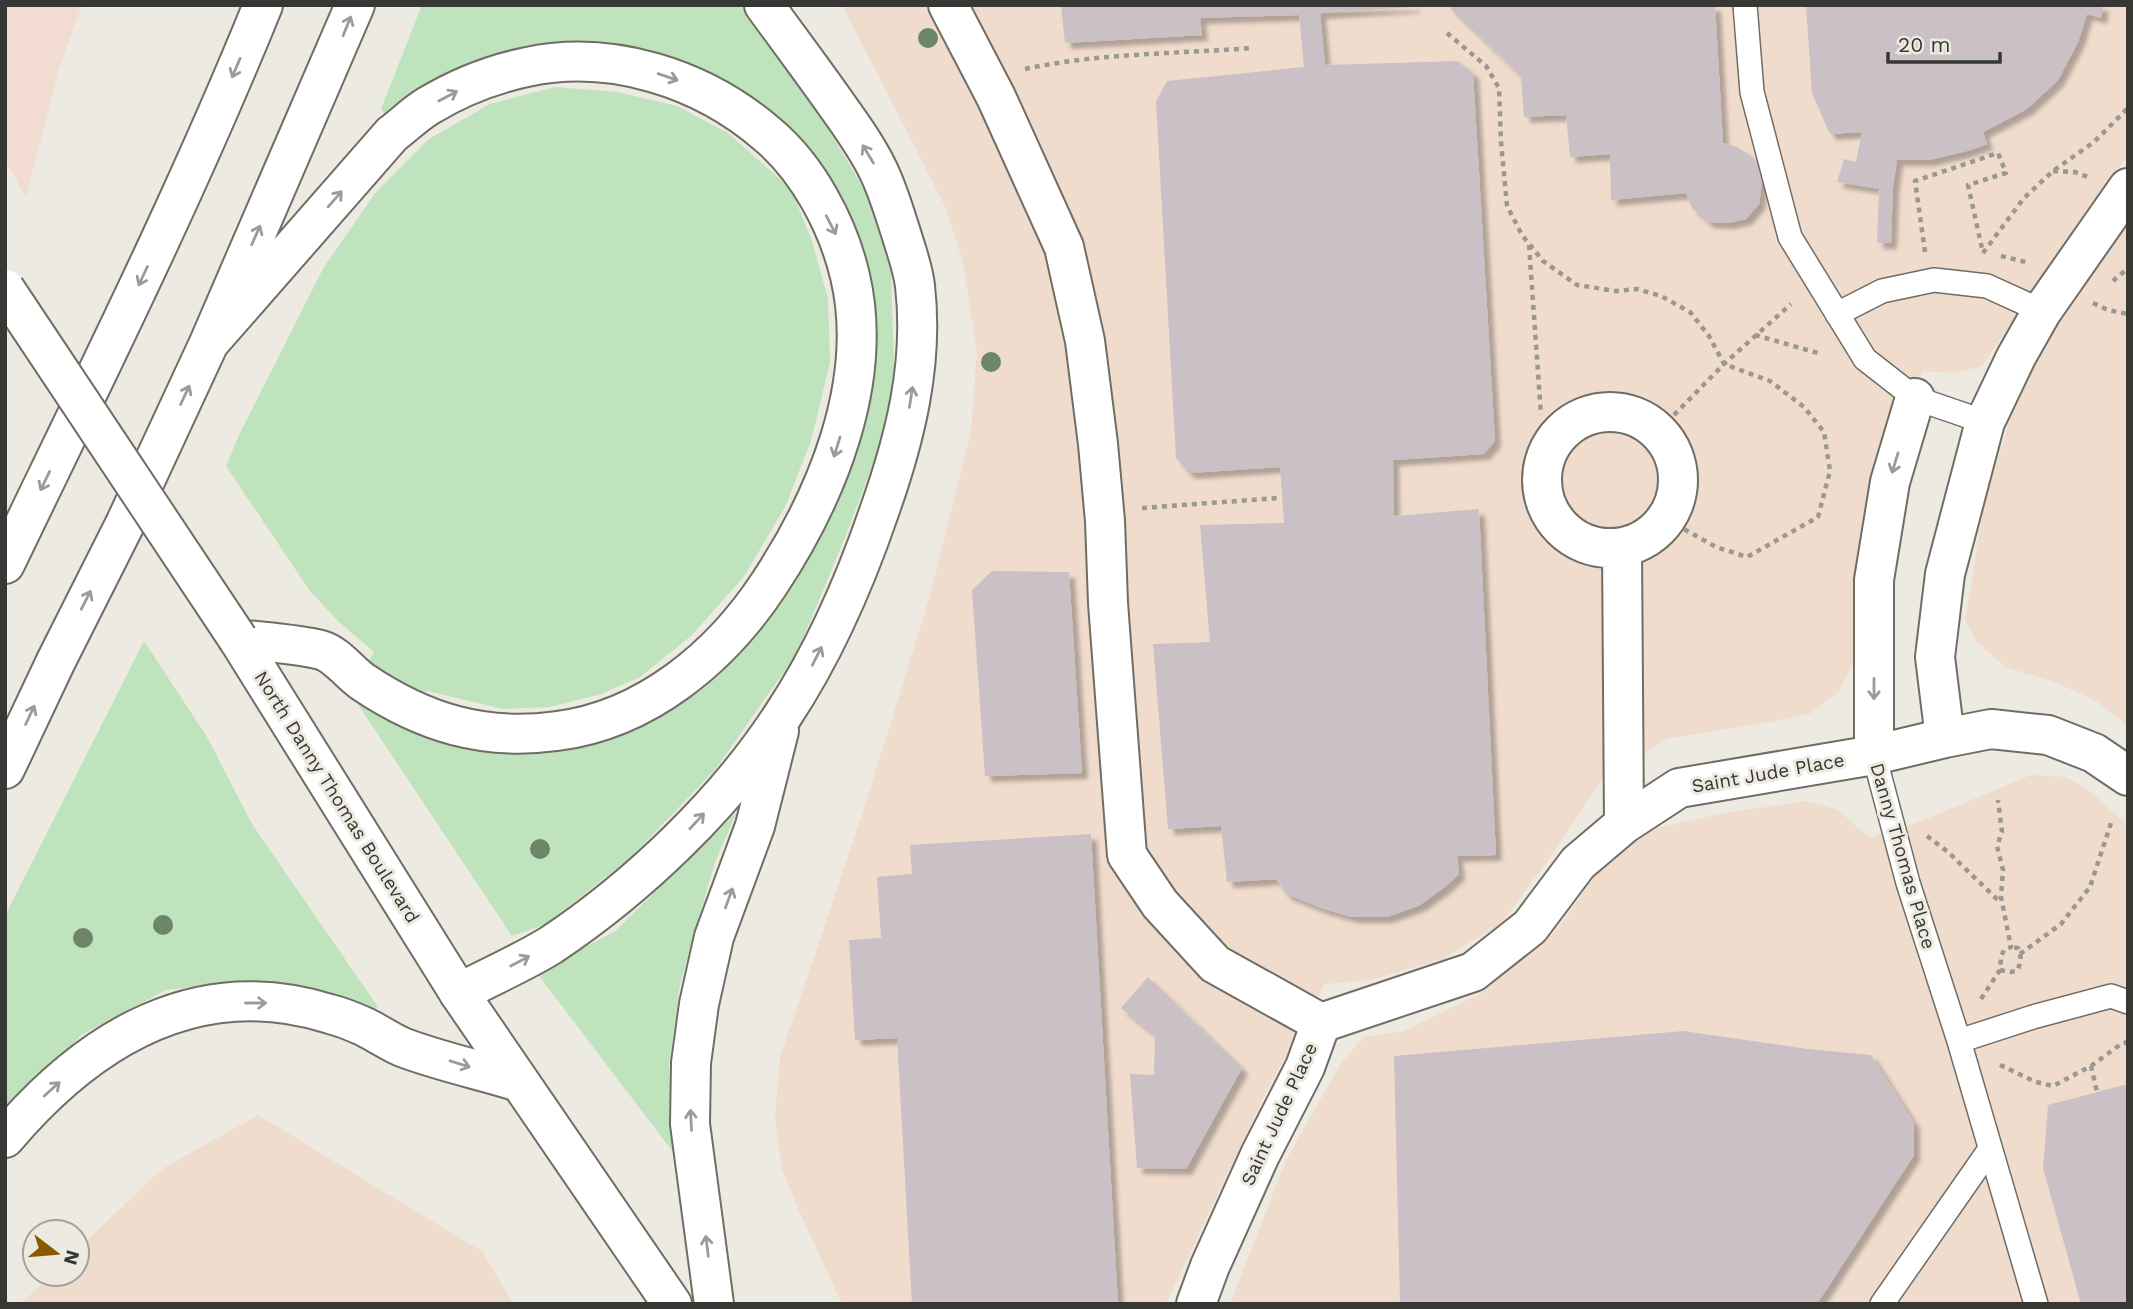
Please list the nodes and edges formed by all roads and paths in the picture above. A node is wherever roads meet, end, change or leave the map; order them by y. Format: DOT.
graph roads {
  1 [pos="263,5"];
  2 [pos="355,5"];
  3 [pos="764,5"];
  4 [pos="948,5"];
  5 [pos="1745,5"];
  6 [pos="1447,33"];
  7 [pos="1251,48"];
  8 [pos="986,78"];
  9 [pos="2128,108"];
  10 [pos="2053,171"];
  11 [pos="2112,184"];
  12 [pos="1529,243"];
  13 [pos="1924,243"];
  14 [pos="5,289"];
  15 [pos="1791,304"];
  16 [pos="2042,311"];
  17 [pos="1837,314"];
  18 [pos="1755,335"];
  19 [pos="209,342"];
  20 [pos="1818,353"];
  21 [pos="1724,364"];
  22 [pos="1914,398"];
  23 [pos="1541,415"];
  24 [pos="1674,415"];
  25 [pos="1985,422"];
  26 [pos="1278,498"];
  27 [pos="1141,508"];
  28 [pos="1682,528"];
  29 [pos="1622,548"];
  30 [pos="10,550"];
  31 [pos="238,639"];
  32 [pos="783,715"];
  33 [pos="1945,737"];
  34 [pos="1874,755"];
  35 [pos="5,769"];
  36 [pos="2128,776"];
  37 [pos="1998,800"];
  38 [pos="2112,820"];
  39 [pos="1624,824"];
  40 [pos="1924,834"];
  41 [pos="2003,904"];
  42 [pos="2011,947"];
  43 [pos="2020,954"];
  44 [pos="2000,970"];
  45 [pos="459,993"];
  46 [pos="1981,999"];
  47 [pos="2128,1002"];
  48 [pos="1321,1023"];
  49 [pos="1959,1041"];
  50 [pos="2128,1042"];
  51 [pos="2000,1065"];
  52 [pos="2091,1066"];
  53 [pos="519,1082"];
  54 [pos="2097,1092"];
  55 [pos="5,1138"];
  56 [pos="1990,1149"];
  57 [pos="672,1304"];
  58 [pos="714,1304"];
  59 [pos="1196,1304"];
  60 [pos="1882,1304"];
  61 [pos="2036,1304"];
  1 -- 30 [label="main road, one-way"];
  19 -- 2 [label="main road, one-way"];
  32 -- 3 [label="main road, one-way"];
  4 -- 8 [label="main road"];
  5 -- 17 [label="lane"];
  6 -- 12 [label="path"];
  7 -- 8 [label="path"];
  8 -- 48 [label="main road"];
  9 -- 10 [label="path"];
  10 -- 11 [label="path"];
  10 -- 13 [label="path"];
  11 -- 16 [label="main road"];
  12 -- 21 [label="path"];
  12 -- 23 [label="path"];
  14 -- 31 [label="main road, North Danny Thomas Boulevard, bridge"];
  15 -- 18 [label="path"];
  16 -- 17 [label="lane"];
  16 -- 25 [label="main road"];
  17 -- 22 [label="lane"];
  18 -- 20 [label="path"];
  18 -- 21 [label="path"];
  19 -- 31 [label="main road, one-way"];
  35 -- 19 [label="main road, one-way"];
  21 -- 24 [label="path"];
  21 -- 28 [label="path"];
  22 -- 25 [label="lane"];
  22 -- 34 [label="main road, Danny Thomas Place, one-way"];
  25 -- 33 [label="main road"];
  26 -- 27 [label="path"];
  29 -- 39 [label="main road"];
  31 -- 45 [label="main road, North Danny Thomas Boulevard"];
  45 -- 32 [label="main road, one-way"];
  58 -- 32 [label="main road, one-way"];
  33 -- 34 [label="main road, Saint Jude Place"];
  33 -- 36 [label="main road, Saint Jude Place"];
  34 -- 39 [label="main road, Saint Jude Place"];
  34 -- 49 [label="lane, Danny Thomas Place"];
  37 -- 41 [label="path"];
  38 -- 43 [label="path"];
  39 -- 48 [label="main road, Saint Jude Place"];
  40 -- 41 [label="path"];
  41 -- 42 [label="path"];
  42 -- 43 [label="path"];
  42 -- 44 [label="path"];
  43 -- 44 [label="path"];
  44 -- 46 [label="path"];
  45 -- 53 [label="main road, North Danny Thomas Boulevard"];
  47 -- 49 [label="lane"];
  48 -- 59 [label="main road, Saint Jude Place"];
  49 -- 56 [label="lane, Danny Thomas Place"];
  50 -- 52 [label="path"];
  51 -- 52 [label="path"];
  52 -- 54 [label="path"];
  55 -- 53 [label="main road, one-way"];
  53 -- 57 [label="main road, North Danny Thomas Boulevard"];
  56 -- 60 [label="lane"];
  56 -- 61 [label="lane, Danny Thomas Place"];
}
